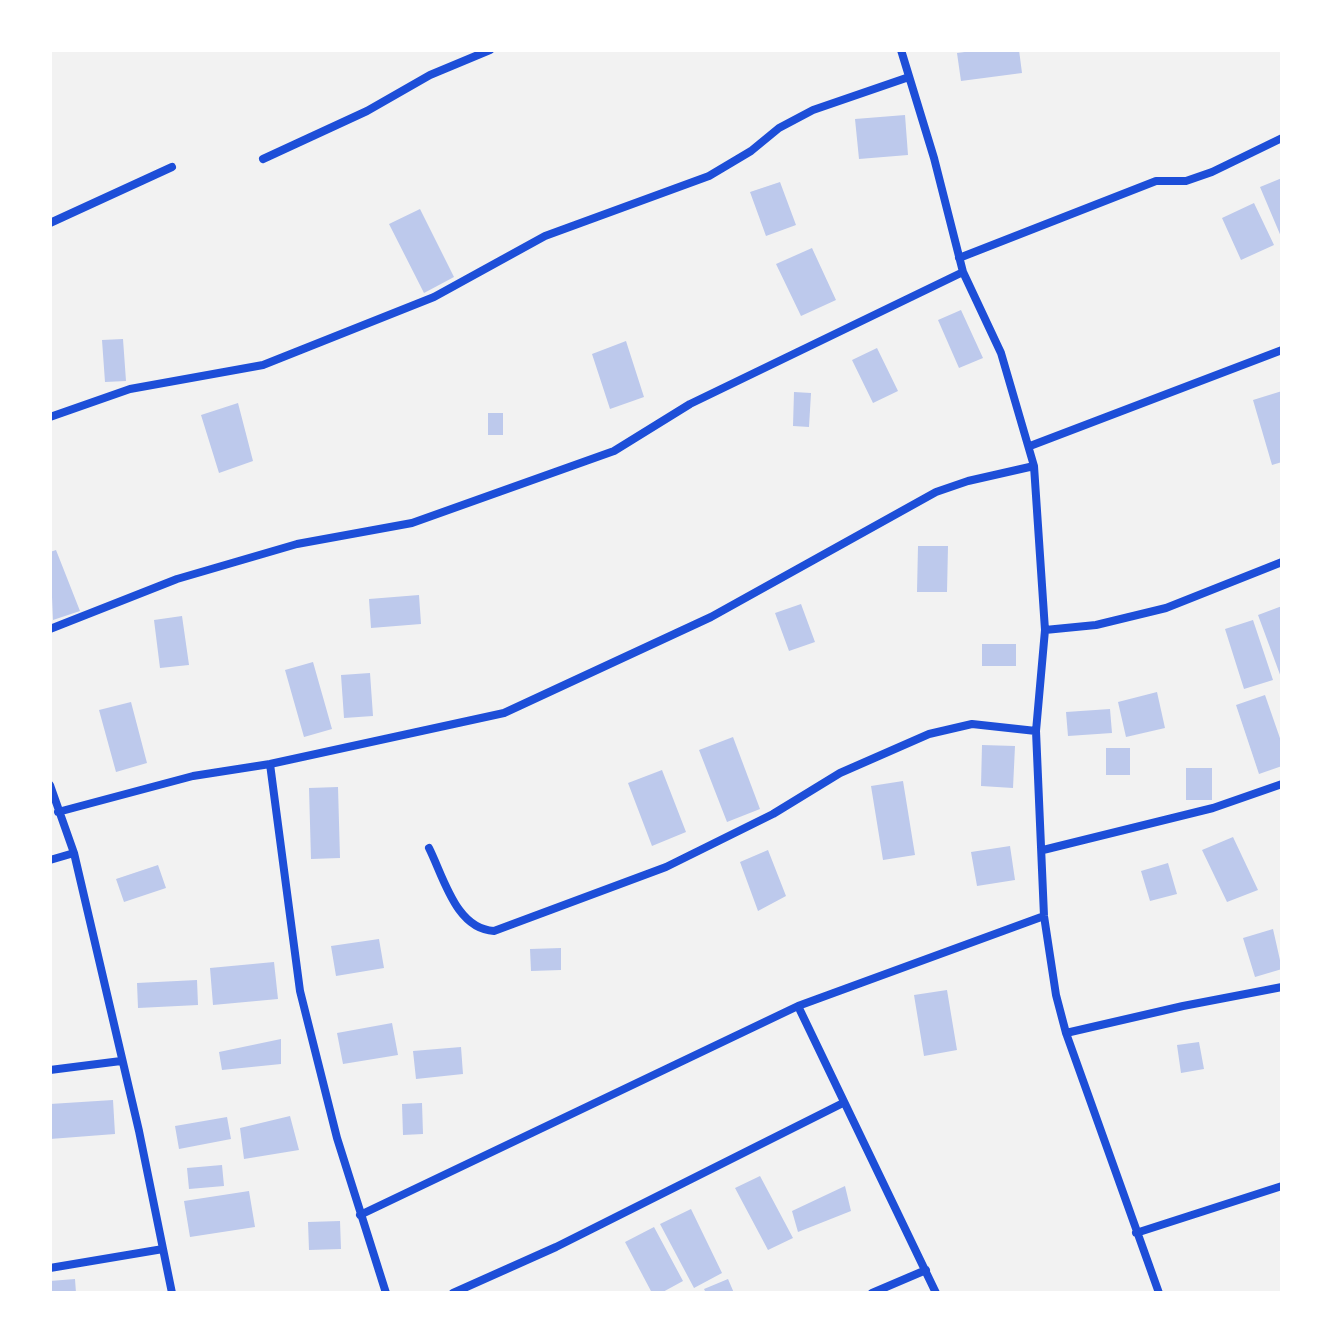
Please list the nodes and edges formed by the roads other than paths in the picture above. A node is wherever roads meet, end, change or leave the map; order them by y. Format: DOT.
graph roads {
  1 [pos="490,50"];
  2 [pos="902,51"];
  3 [pos="909,77"];
  4 [pos="1282,138"];
  5 [pos="262,160"];
  6 [pos="172,167"];
  7 [pos="50,223"];
  8 [pos="959,258"];
  9 [pos="964,272"];
  10 [pos="1282,350"];
  11 [pos="50,416"];
  12 [pos="1030,446"];
  13 [pos="1034,466"];
  14 [pos="1282,562"];
  15 [pos="50,629"];
  16 [pos="1045,630"];
  17 [pos="1036,731"];
  18 [pos="270,764"];
  19 [pos="1282,784"];
  20 [pos="50,785"];
  21 [pos="58,812"];
  22 [pos="429,848"];
  23 [pos="1043,850"];
  24 [pos="74,854"];
  25 [pos="50,860"];
  26 [pos="1044,916"];
  27 [pos="1282,987"];
  28 [pos="798,1006"];
  29 [pos="1066,1033"];
  30 [pos="121,1061"];
  31 [pos="50,1070"];
  32 [pos="844,1103"];
  33 [pos="1282,1186"];
  34 [pos="360,1215"];
  35 [pos="1136,1233"];
  36 [pos="163,1249"];
  37 [pos="50,1268"];
  38 [pos="926,1270"];
  39 [pos="172,1293"];
  40 [pos="386,1293"];
  41 [pos="452,1293"];
  42 [pos="872,1293"];
  43 [pos="936,1293"];
  44 [pos="1160,1293"];
  1 -- 5 [label="street"];
  2 -- 3 [label="street"];
  3 -- 8 [label="street"];
  3 -- 11 [label="street"];
  4 -- 8 [label="street"];
  6 -- 7 [label="street"];
  8 -- 9 [label="street"];
  9 -- 12 [label="street"];
  9 -- 15 [label="street"];
  10 -- 12 [label="street"];
  12 -- 13 [label="street"];
  13 -- 16 [label="street"];
  13 -- 18 [label="street"];
  14 -- 16 [label="street"];
  16 -- 17 [label="street"];
  17 -- 22 [label="street"];
  17 -- 23 [label="street"];
  18 -- 21 [label="street"];
  18 -- 34 [label="street"];
  19 -- 23 [label="street"];
  20 -- 21 [label="street"];
  21 -- 24 [label="street"];
  23 -- 26 [label="street"];
  24 -- 25 [label="street"];
  24 -- 30 [label="street"];
  26 -- 28 [label="street"];
  26 -- 29 [label="street"];
  27 -- 29 [label="street"];
  28 -- 32 [label="street"];
  28 -- 34 [label="street"];
  29 -- 35 [label="street"];
  30 -- 31 [label="street"];
  30 -- 36 [label="street"];
  32 -- 38 [label="street"];
  32 -- 41 [label="street"];
  33 -- 35 [label="street"];
  34 -- 40 [label="street"];
  35 -- 44 [label="street"];
  36 -- 37 [label="street"];
  36 -- 39 [label="street"];
  38 -- 42 [label="street"];
  38 -- 43 [label="street"];
}
